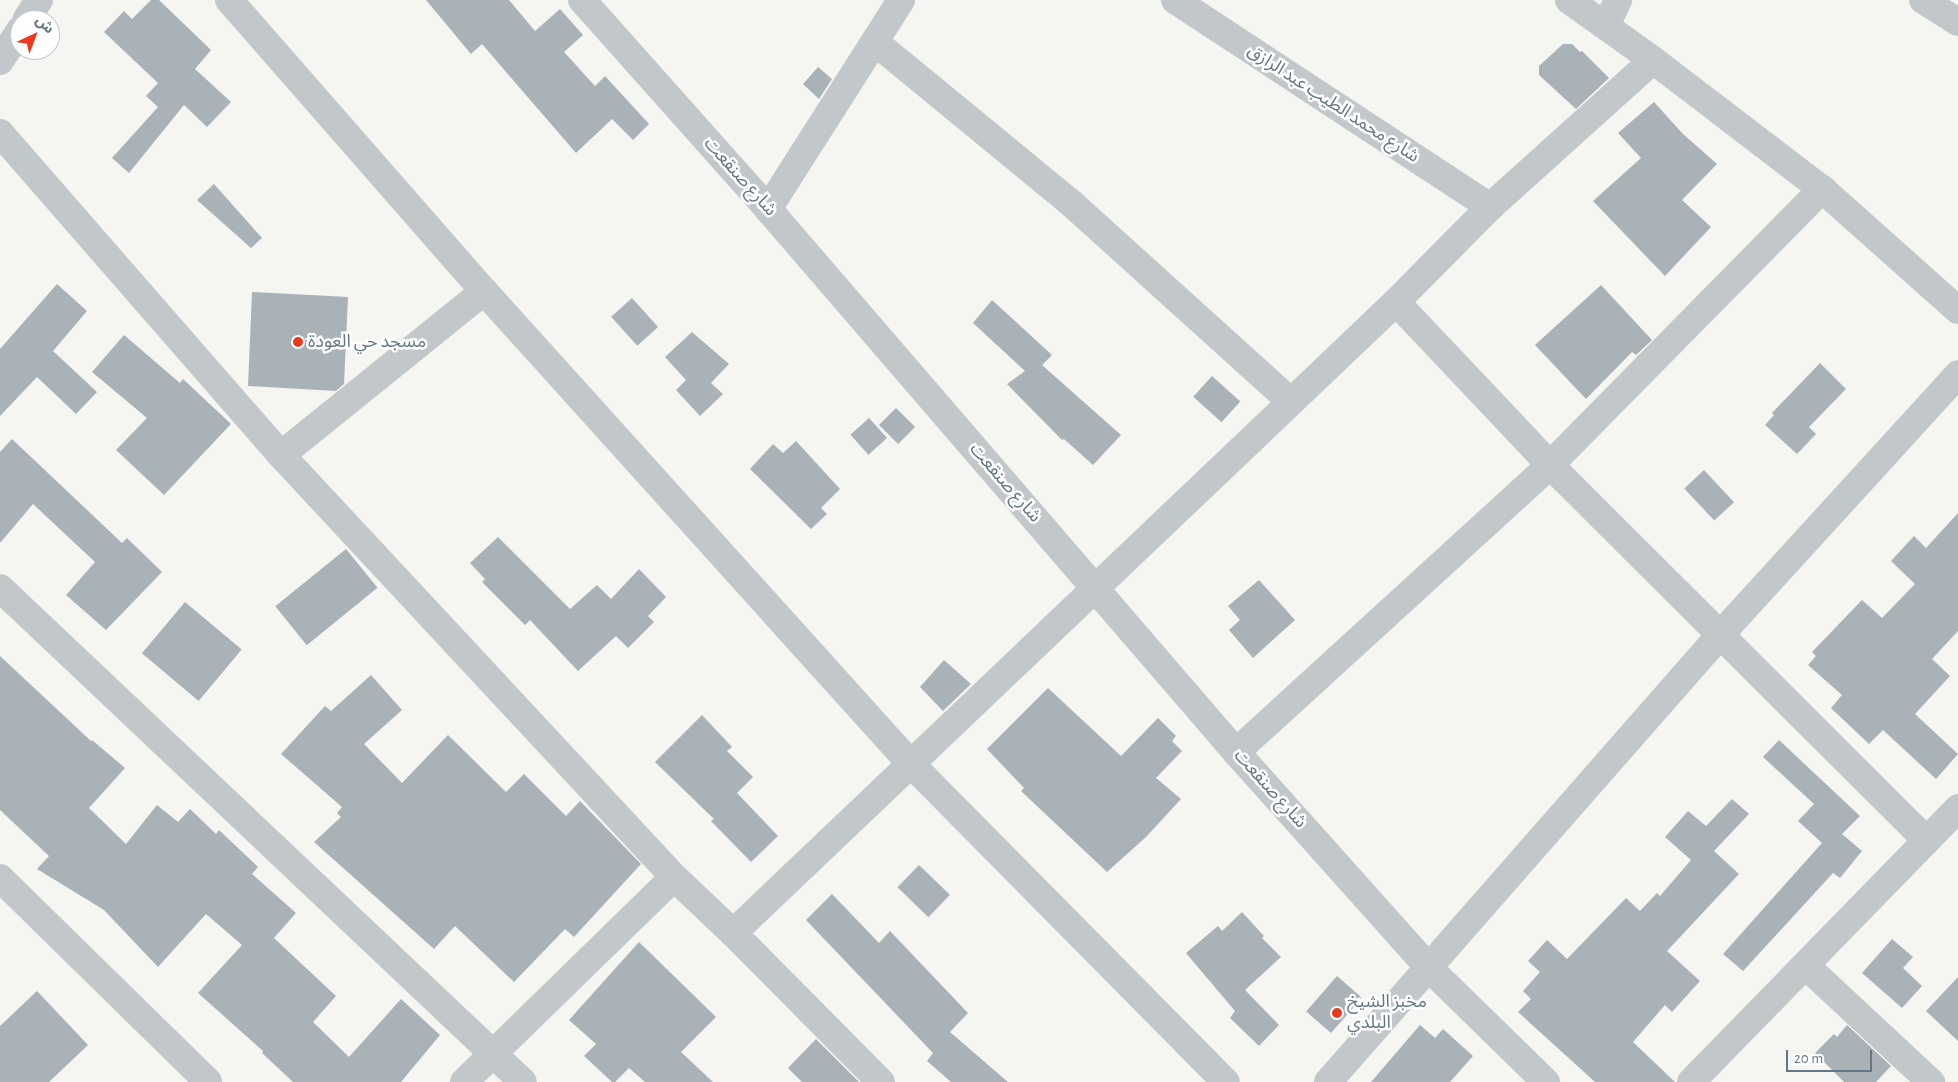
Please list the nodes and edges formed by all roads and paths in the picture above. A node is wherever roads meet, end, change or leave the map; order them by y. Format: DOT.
graph roads {
  1 [pos="229,0"];
  2 [pos="582,0"];
  3 [pos="901,0"];
  4 [pos="1175,0"];
  5 [pos="1569,0"];
  6 [pos="1618,0"];
  7 [pos="1923,0"];
  8 [pos="1958,22"];
  9 [pos="1606,25"];
  10 [pos="875,42"];
  11 [pos="10,46"];
  12 [pos="1653,60"];
  13 [pos="0,61"];
  14 [pos="0,134"];
  15 [pos="1822,189"];
  16 [pos="1490,207"];
  17 [pos="768,209"];
  18 [pos="484,291"];
  19 [pos="1396,302"];
  20 [pos="1958,310"];
  21 [pos="1958,374"];
  22 [pos="1290,401"];
  23 [pos="281,455"];
  24 [pos="1550,465"];
  25 [pos="0,588"];
  26 [pos="1096,588"];
  27 [pos="1720,635"];
  28 [pos="1236,752"];
  29 [pos="910,763"];
  30 [pos="1958,808"];
  31 [pos="1926,840"];
  32 [pos="674,877"];
  33 [pos="0,878"];
  34 [pos="733,933"];
  35 [pos="1806,966"];
  36 [pos="1428,967"];
  37 [pos="493,1054"];
  38 [pos="208,1082"];
  39 [pos="464,1082"];
  40 [pos="523,1082"];
  41 [pos="880,1082"];
  42 [pos="1226,1082"];
  43 [pos="1328,1082"];
  44 [pos="1546,1082"];
  45 [pos="1691,1082"];
  46 [pos="1931,1082"];
  1 -- 18 [label="street"];
  2 -- 17 [label="street, شارع صنقعت"];
  3 -- 10 [label="street"];
  4 -- 16 [label="street, شارع محمد الطيب عبد الرازق"];
  5 -- 9 [label="street"];
  6 -- 9 [label="street"];
  7 -- 8 [label="street"];
  9 -- 12 [label="street"];
  10 -- 17 [label="street"];
  10 -- 22 [label="street"];
  11 -- 13 [label="street"];
  12 -- 15 [label="street"];
  12 -- 16 [label="street"];
  14 -- 23 [label="street"];
  15 -- 20 [label="street"];
  15 -- 24 [label="street"];
  16 -- 19 [label="street"];
  17 -- 26 [label="street, شارع صنقعت"];
  18 -- 23 [label="street"];
  18 -- 29 [label="street"];
  19 -- 22 [label="street"];
  19 -- 24 [label="street"];
  21 -- 27 [label="street"];
  22 -- 26 [label="street"];
  23 -- 32 [label="street"];
  24 -- 27 [label="street"];
  24 -- 28 [label="street"];
  25 -- 37 [label="street"];
  26 -- 28 [label="street, شارع صنقعت"];
  26 -- 29 [label="street"];
  27 -- 31 [label="street"];
  27 -- 36 [label="street"];
  28 -- 36 [label="street, شارع صنقعت"];
  29 -- 34 [label="street"];
  29 -- 42 [label="street"];
  30 -- 31 [label="street"];
  31 -- 35 [label="street"];
  32 -- 34 [label="street"];
  32 -- 37 [label="street"];
  33 -- 38 [label="street"];
  34 -- 41 [label="street"];
  35 -- 45 [label="street"];
  35 -- 46 [label="street"];
  36 -- 43 [label="street"];
  36 -- 44 [label="street, شارع صنقعت"];
  37 -- 39 [label="street"];
  37 -- 40 [label="street"];
}
